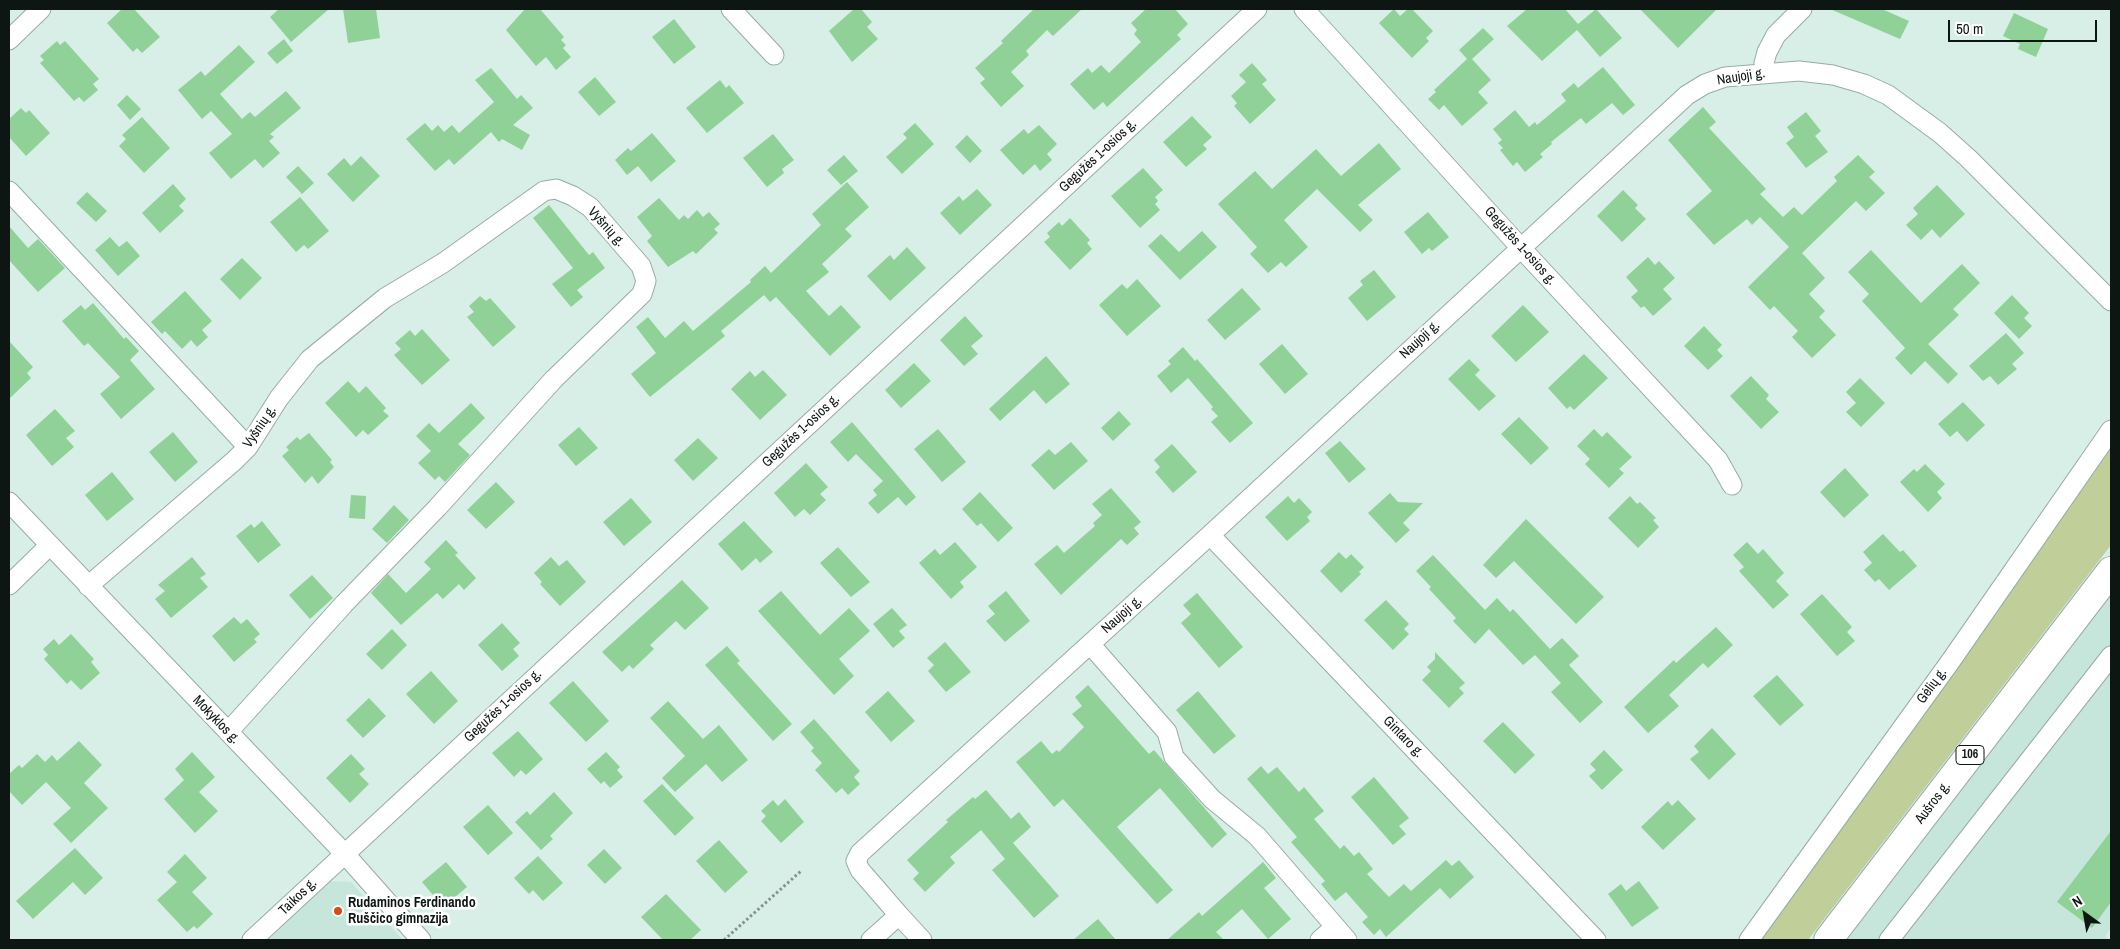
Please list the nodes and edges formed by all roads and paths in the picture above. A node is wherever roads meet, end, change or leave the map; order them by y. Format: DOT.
graph roads {
  1 [pos="41,9"];
  2 [pos="731,9"];
  3 [pos="1256,9"];
  4 [pos="1304,9"];
  5 [pos="1802,9"];
  6 [pos="9,40"];
  7 [pos="774,55"];
  8 [pos="1765,72"];
  9 [pos="9,191"];
  10 [pos="1520,247"];
  11 [pos="2111,301"];
  12 [pos="2111,430"];
  13 [pos="248,446"];
  14 [pos="1732,485"];
  15 [pos="9,502"];
  16 [pos="1210,535"];
  17 [pos="50,545"];
  18 [pos="2111,570"];
  19 [pos="9,586"];
  20 [pos="88,586"];
  21 [pos="1090,644"];
  22 [pos="2111,656"];
  23 [pos="228,732"];
  24 [pos="344,853"];
  25 [pos="801,871"];
  26 [pos="899,915"];
  27 [pos="1341,934"];
  28 [pos="252,940"];
  29 [pos="421,940"];
  30 [pos="724,940"];
  31 [pos="871,940"];
  32 [pos="922,940"];
  33 [pos="1320,940"];
  34 [pos="1596,940"];
  35 [pos="1749,940"];
  36 [pos="1828,940"];
  37 [pos="1889,940"];
  1 -- 6 [label="street"];
  2 -- 7 [label="street"];
  3 -- 24 [label="street, Gegužės 1-osios g."];
  4 -- 10 [label="street, Gegužės 1-osios g."];
  5 -- 8 [label="street"];
  8 -- 10 [label="street, Naujoji g."];
  8 -- 11 [label="street, Naujoji g."];
  9 -- 13 [label="street"];
  10 -- 14 [label="street, Gegužės 1-osios g."];
  10 -- 16 [label="street, Naujoji g."];
  12 -- 35 [label="street, Gėlių g."];
  13 -- 20 [label="street, Vyšnių g."];
  13 -- 23 [label="street, Vyšnių g."];
  15 -- 17 [label="street, Mokyklos g."];
  16 -- 21 [label="street, Naujoji g."];
  16 -- 34 [label="street, Gintaro g."];
  17 -- 19 [label="street"];
  17 -- 20 [label="street, Mokyklos g."];
  18 -- 36 [label="main road, Aušros g. / 106"];
  20 -- 23 [label="street, Mokyklos g."];
  21 -- 26 [label="street, Naujoji g."];
  21 -- 27 [label="street"];
  22 -- 37 [label="street"];
  23 -- 24 [label="street, Mokyklos g."];
  24 -- 28 [label="street, Taikos g."];
  24 -- 29 [label="street, Mokyklos g."];
  25 -- 30 [label="path"];
  26 -- 31 [label="street"];
  26 -- 32 [label="street"];
  27 -- 33 [label="street"];
}
